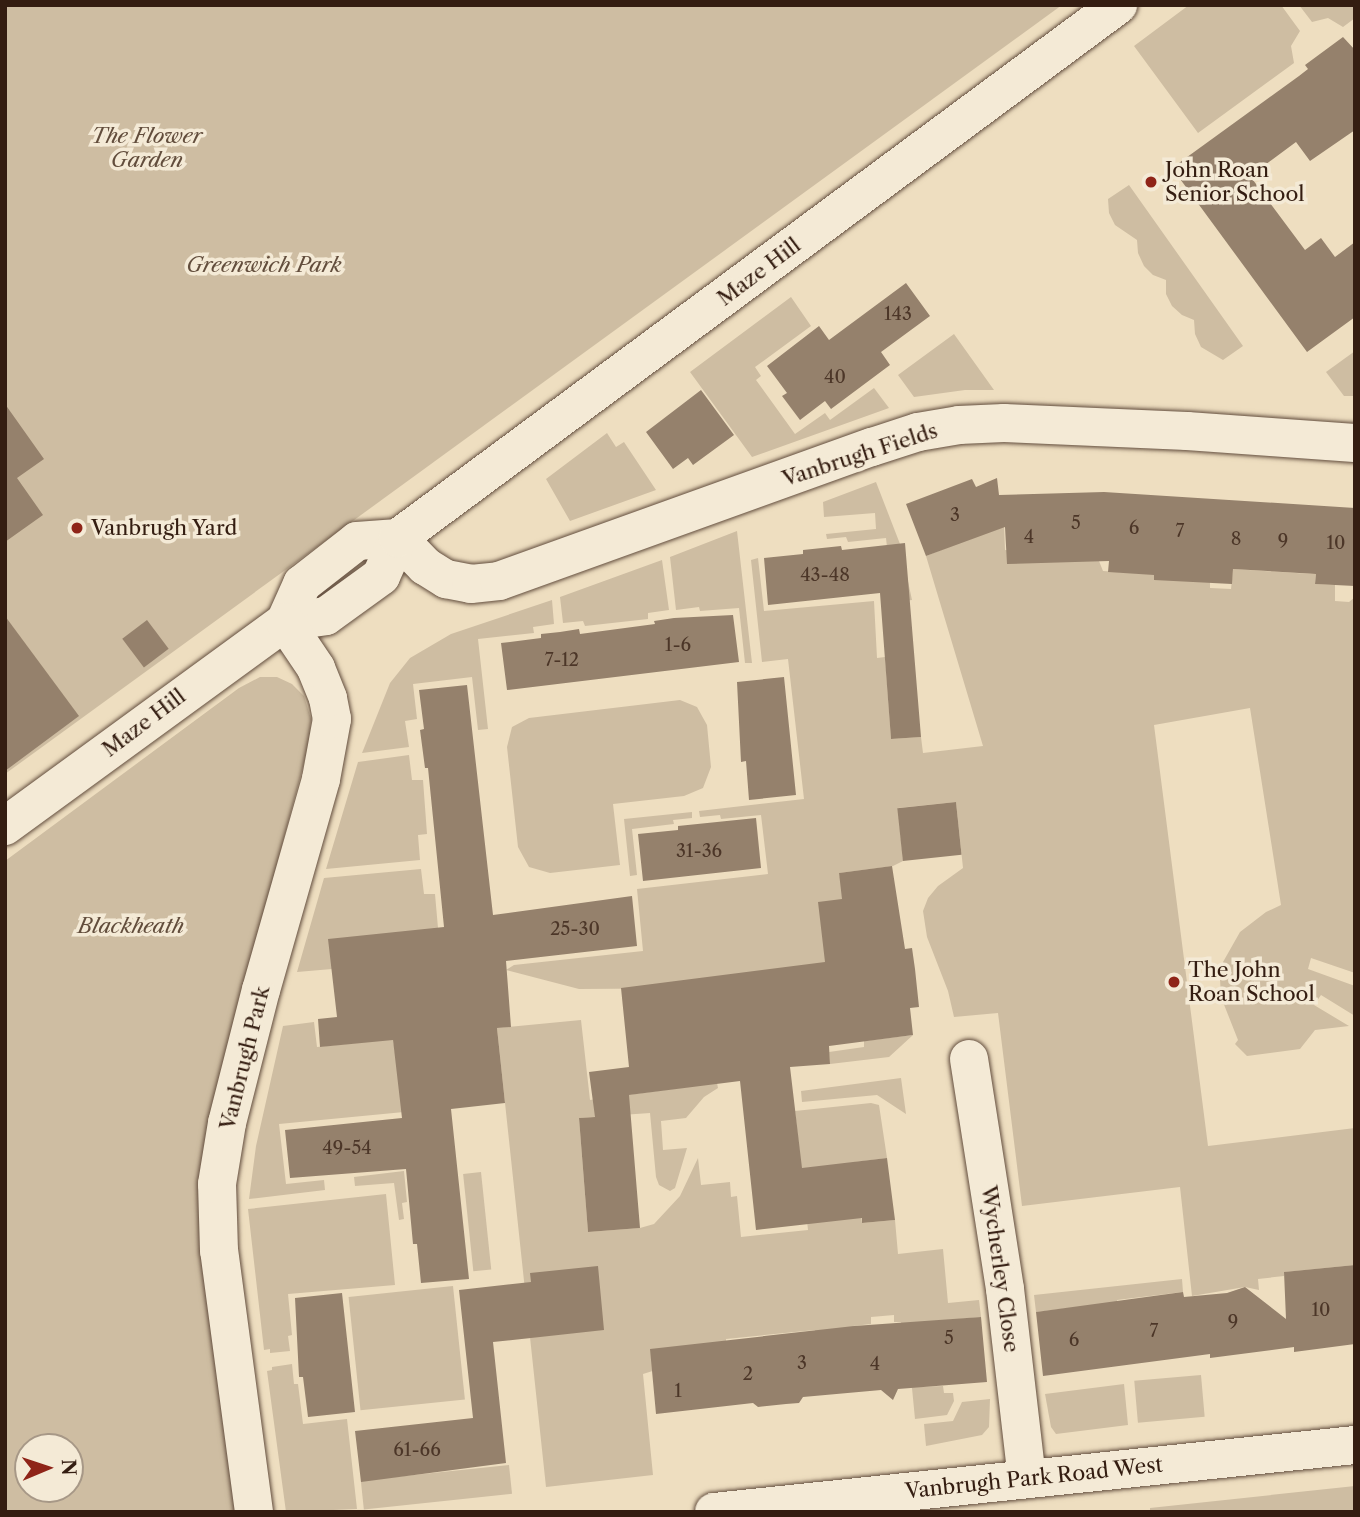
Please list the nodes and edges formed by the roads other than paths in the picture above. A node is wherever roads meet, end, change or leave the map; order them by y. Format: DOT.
graph roads {
  1 [pos="1118,5"];
  2 [pos="1355,443"];
  3 [pos="398,538"];
  4 [pos="285,622"];
  5 [pos="5,826"];
  6 [pos="969,1059"];
  7 [pos="1355,1445"];
  8 [pos="1027,1479"];
  9 [pos="254,1512"];
  10 [pos="714,1512"];
  1 -- 3 [label="street, Maze Hill"];
  2 -- 3 [label="street, Vanbrugh Fields"];
  3 -- 4 [label="street, Maze Hill"];
  4 -- 5 [label="street, Maze Hill"];
  4 -- 9 [label="street, Vanbrugh Park"];
  6 -- 8 [label="street, Wycherley Close"];
  7 -- 8 [label="street, Vanbrugh Park Road West"];
  8 -- 10 [label="street, Vanbrugh Park Road West"];
}
